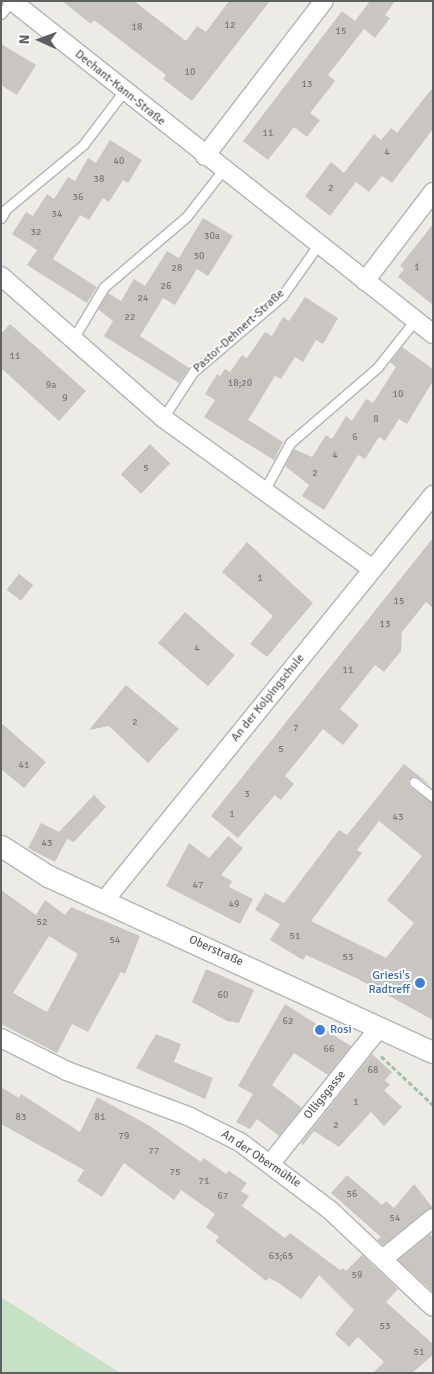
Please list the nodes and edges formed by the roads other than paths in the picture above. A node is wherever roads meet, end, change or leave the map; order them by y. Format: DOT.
graph roads {
  1 [pos="11,1"];
  2 [pos="324,1"];
  3 [pos="1,14"];
  4 [pos="124,91"];
  5 [pos="205,156"];
  6 [pos="222,170"];
  7 [pos="433,192"];
  8 [pos="1,218"];
  9 [pos="318,245"];
  10 [pos="1,276"];
  11 [pos="365,281"];
  12 [pos="415,320"];
  13 [pos="433,334"];
  14 [pos="73,339"];
  15 [pos="163,418"];
  16 [pos="264,491"];
  17 [pos="433,495"];
  18 [pos="372,569"];
  19 [pos="414,782"];
  20 [pos="433,797"];
  21 [pos="1,846"];
  22 [pos="104,901"];
  23 [pos="379,1028"];
  24 [pos="1,1038"];
  25 [pos="433,1052"];
  26 [pos="271,1163"];
  27 [pos="433,1218"];
  28 [pos="384,1258"];
  29 [pos="433,1307"];
  1 -- 3 [label="lane"];
  1 -- 4 [label="street, Dechant-Kann-Straße"];
  2 -- 5 [label="street"];
  4 -- 5 [label="street, Dechant-Kann-Straße"];
  4 -- 8 [label="lane"];
  5 -- 6 [label="street, Dechant-Kann-Straße"];
  6 -- 9 [label="street, Dechant-Kann-Straße"];
  6 -- 14 [label="lane"];
  7 -- 11 [label="street"];
  9 -- 11 [label="street, Dechant-Kann-Straße"];
  9 -- 15 [label="lane, Pastor-Dehnert-Straße"];
  10 -- 14 [label="street"];
  11 -- 12 [label="street, Dechant-Kann-Straße"];
  12 -- 13 [label="street, Dechant-Kann-Straße"];
  12 -- 16 [label="lane"];
  14 -- 15 [label="street"];
  15 -- 16 [label="street"];
  16 -- 18 [label="street"];
  17 -- 18 [label="street, An der Kolpingschule"];
  18 -- 22 [label="street, An der Kolpingschule"];
  19 -- 20 [label="lane"];
  21 -- 22 [label="street, Oberstraße"];
  22 -- 23 [label="street, Oberstraße"];
  23 -- 25 [label="street, Oberstraße"];
  23 -- 26 [label="street, Olligsgasse"];
  24 -- 26 [label="street, An der Obermühle"];
  26 -- 28 [label="street, An der Obermühle"];
  27 -- 28 [label="street"];
  28 -- 29 [label="street, An der Obermühle"];
}
